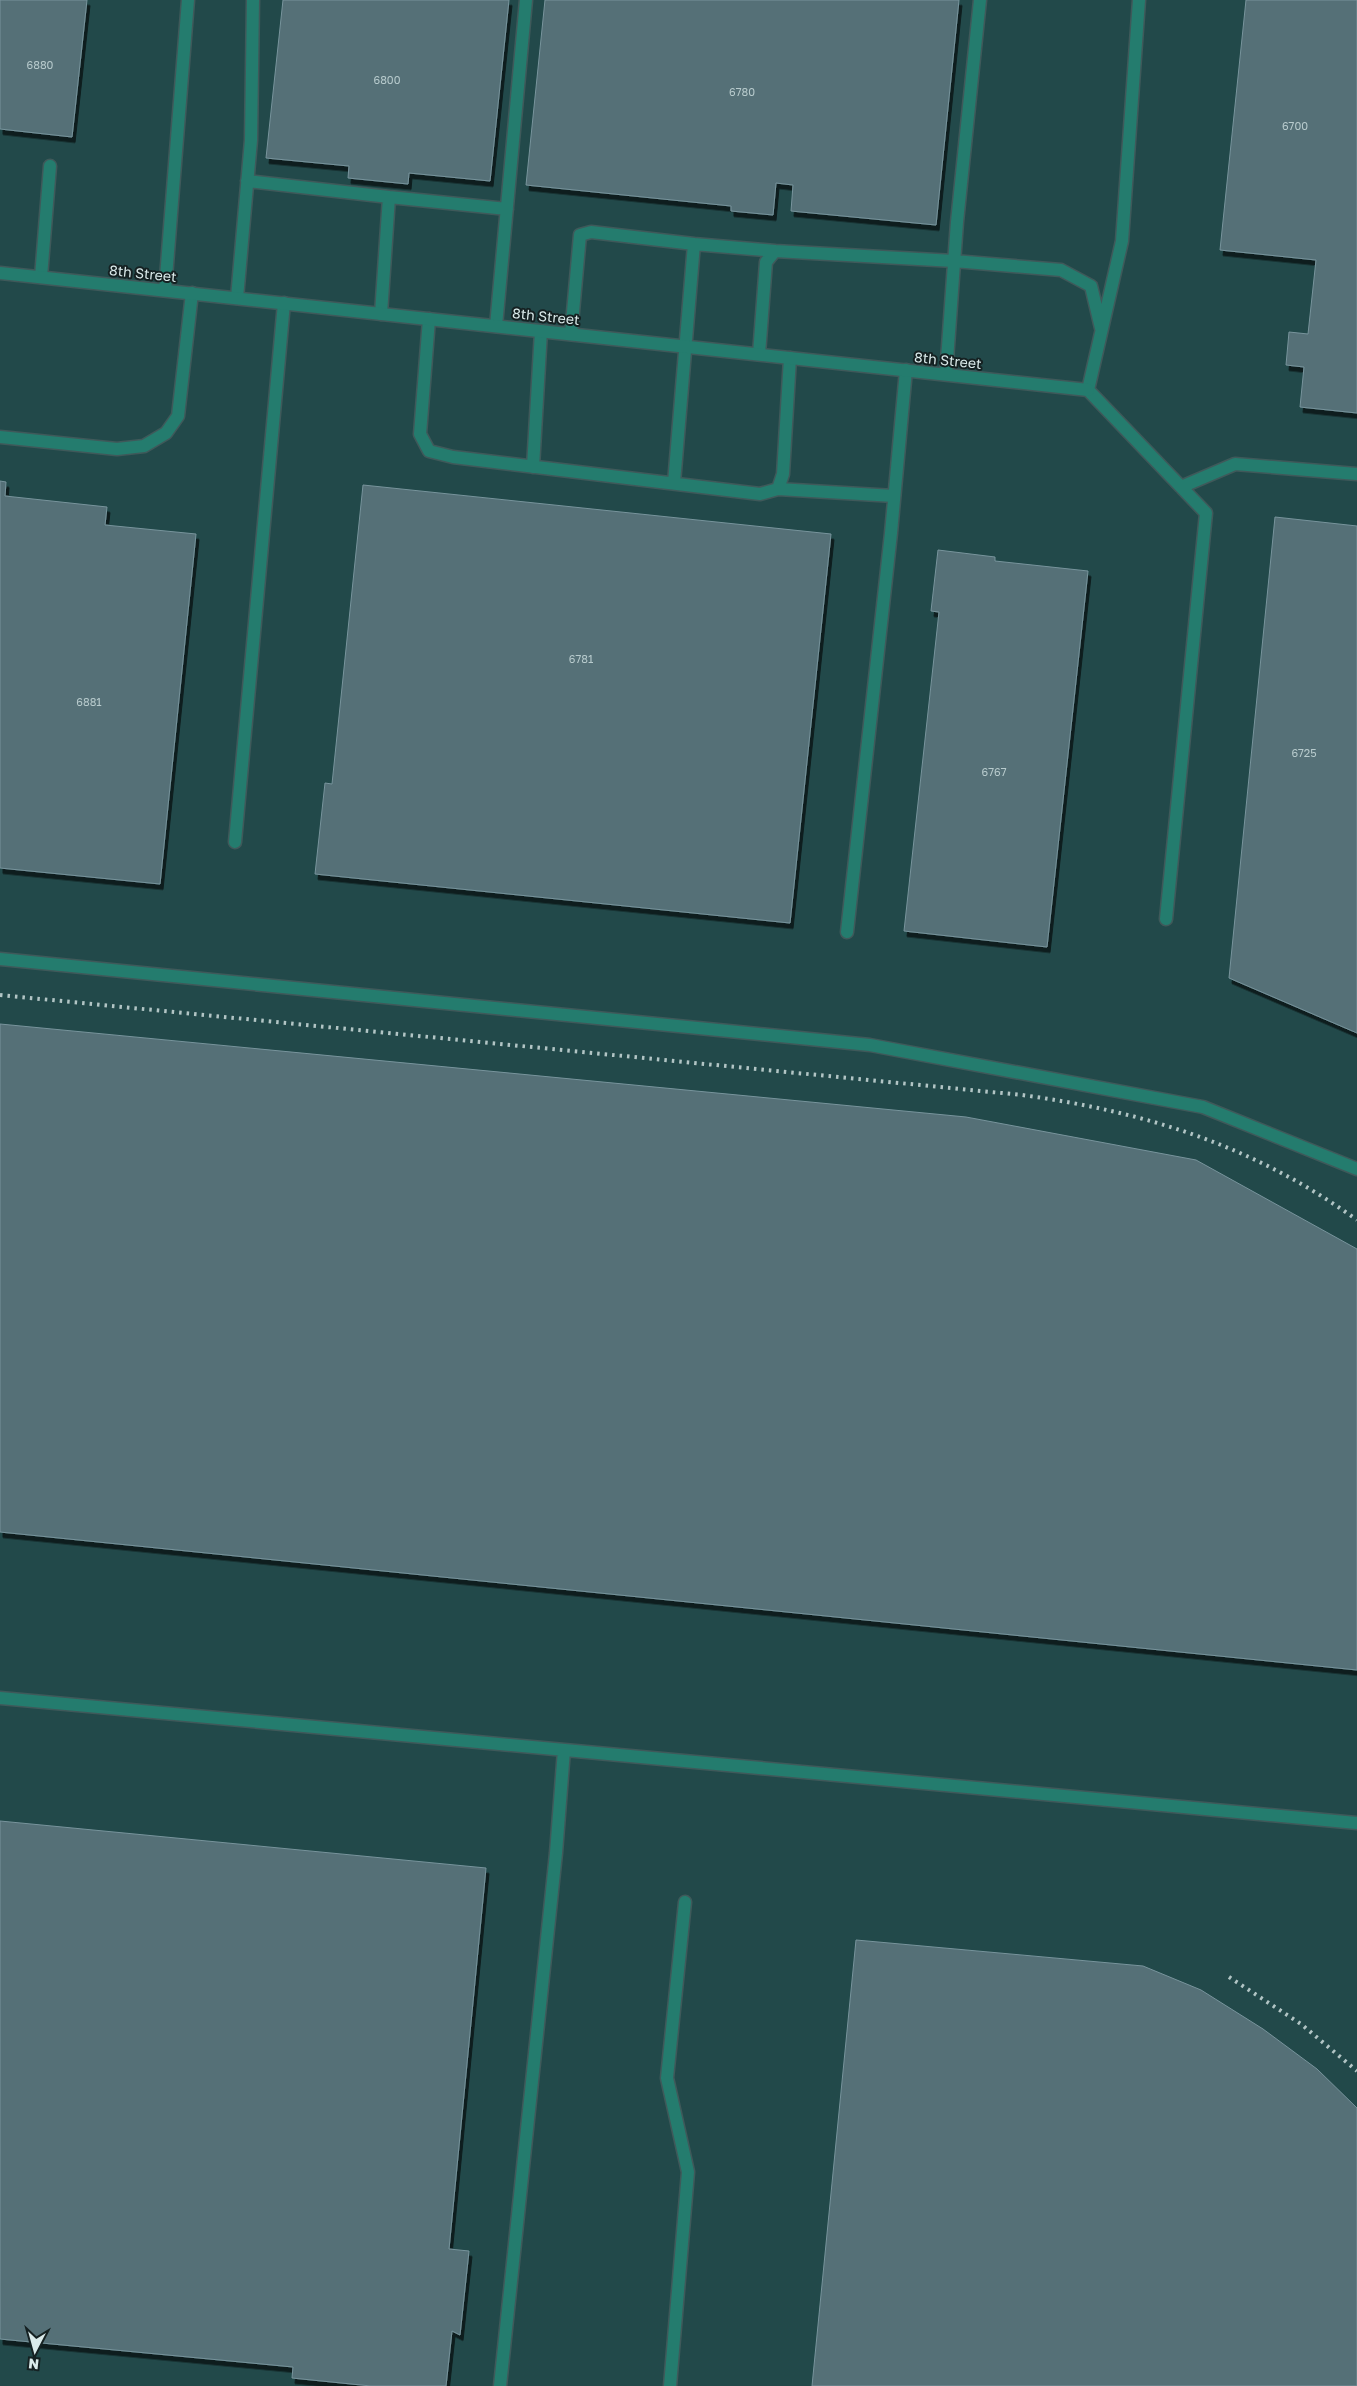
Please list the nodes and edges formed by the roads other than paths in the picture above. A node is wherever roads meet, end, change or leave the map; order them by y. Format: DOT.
graph roads {
  1 [pos="188,0"];
  2 [pos="253,0"];
  3 [pos="526,0"];
  4 [pos="980,0"];
  5 [pos="1139,0"];
  6 [pos="50,166"];
  7 [pos="247,182"];
  8 [pos="389,197"];
  9 [pos="507,209"];
  10 [pos="694,244"];
  11 [pos="775,251"];
  12 [pos="954,261"];
  13 [pos="0,273"];
  14 [pos="41,277"];
  15 [pos="166,290"];
  16 [pos="192,293"];
  17 [pos="237,298"];
  18 [pos="284,303"];
  19 [pos="382,314"];
  20 [pos="429,319"];
  21 [pos="496,326"];
  22 [pos="1102,330"];
  23 [pos="541,331"];
  24 [pos="571,334"];
  25 [pos="685,346"];
  26 [pos="758,354"];
  27 [pos="790,358"];
  28 [pos="906,370"];
  29 [pos="946,374"];
  30 [pos="1088,390"];
  31 [pos="0,437"];
  32 [pos="533,467"];
  33 [pos="1357,474"];
  34 [pos="674,483"];
  35 [pos="1181,487"];
  36 [pos="778,489"];
  37 [pos="894,496"];
  38 [pos="235,842"];
  39 [pos="1166,919"];
  40 [pos="847,932"];
  41 [pos="0,959"];
  42 [pos="1357,1169"];
  43 [pos="0,1698"];
  44 [pos="564,1750"];
  45 [pos="1357,1823"];
  46 [pos="685,1902"];
  47 [pos="500,2386"];
  48 [pos="670,2386"];
  1 -- 15 [label="street"];
  2 -- 7 [label="street"];
  3 -- 9 [label="street"];
  4 -- 12 [label="street"];
  5 -- 22 [label="street"];
  6 -- 14 [label="street"];
  7 -- 8 [label="street"];
  7 -- 17 [label="street"];
  8 -- 9 [label="street"];
  8 -- 19 [label="street"];
  9 -- 21 [label="street"];
  10 -- 11 [label="street"];
  10 -- 24 [label="street"];
  10 -- 25 [label="street"];
  11 -- 12 [label="street"];
  11 -- 26 [label="street"];
  12 -- 22 [label="street"];
  12 -- 29 [label="street"];
  13 -- 14 [label="street, 8th Street"];
  14 -- 15 [label="street, 8th Street"];
  15 -- 16 [label="street, 8th Street"];
  16 -- 17 [label="street, 8th Street"];
  16 -- 31 [label="street"];
  17 -- 18 [label="street, 8th Street"];
  18 -- 19 [label="street, 8th Street"];
  18 -- 38 [label="street"];
  19 -- 20 [label="street, 8th Street"];
  20 -- 21 [label="street, 8th Street"];
  20 -- 32 [label="street"];
  21 -- 23 [label="street, 8th Street"];
  22 -- 30 [label="street"];
  23 -- 24 [label="street, 8th Street"];
  23 -- 32 [label="street"];
  24 -- 25 [label="street, 8th Street"];
  25 -- 26 [label="street, 8th Street"];
  25 -- 34 [label="street"];
  26 -- 27 [label="street, 8th Street"];
  27 -- 28 [label="street, 8th Street"];
  27 -- 36 [label="street"];
  28 -- 29 [label="street, 8th Street"];
  28 -- 37 [label="street"];
  29 -- 30 [label="street, 8th Street"];
  30 -- 35 [label="street"];
  32 -- 34 [label="street"];
  33 -- 35 [label="street"];
  34 -- 36 [label="street"];
  35 -- 39 [label="street"];
  36 -- 37 [label="street"];
  37 -- 40 [label="street"];
  41 -- 42 [label="street"];
  43 -- 44 [label="street"];
  44 -- 45 [label="street"];
  44 -- 47 [label="street"];
  46 -- 48 [label="street"];
}
